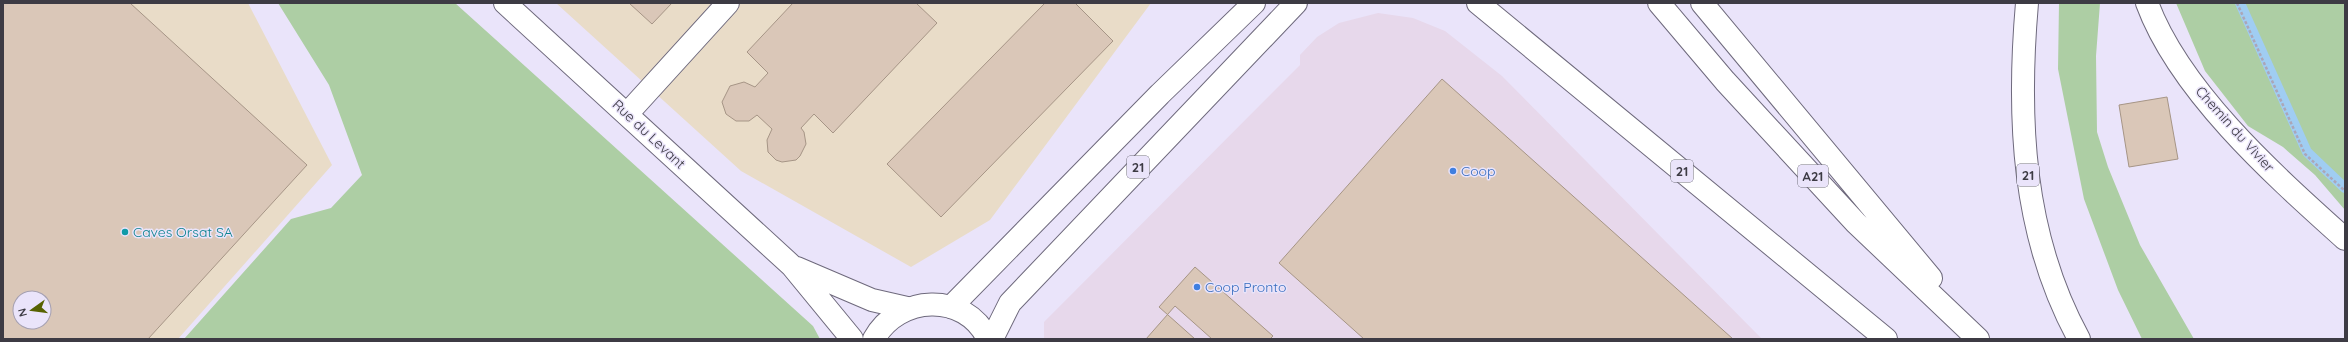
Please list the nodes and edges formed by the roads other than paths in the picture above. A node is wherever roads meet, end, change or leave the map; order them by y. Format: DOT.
graph roads {
  1 [pos="505,3"];
  2 [pos="728,3"];
  3 [pos="1254,3"];
  4 [pos="1296,3"];
  5 [pos="1478,3"];
  6 [pos="1659,3"];
  7 [pos="1702,3"];
  8 [pos="2027,3"];
  9 [pos="2146,3"];
  10 [pos="627,114"];
  11 [pos="2345,239"];
  12 [pos="792,266"];
  13 [pos="951,307"];
  14 [pos="907,308"];
  15 [pos="852,339"];
  16 [pos="874,339"];
  17 [pos="988,339"];
  18 [pos="992,339"];
  19 [pos="1886,339"];
  20 [pos="1978,339"];
  21 [pos="1981,339"];
  22 [pos="2079,339"];
  1 -- 10 [label="main road, Rue du Levant"];
  2 -- 10 [label="main road"];
  3 -- 13 [label="main road, 21"];
  4 -- 18 [label="main road, 21"];
  5 -- 19 [label="main road, 21"];
  6 -- 20 [label="main road, A21"];
  7 -- 21 [label="main road, A21"];
  8 -- 22 [label="main road, 21"];
  9 -- 11 [label="main road, Chemin du Vivier"];
  10 -- 12 [label="main road, Rue du Levant"];
  12 -- 14 [label="main road, Rue du Levant"];
  12 -- 15 [label="main road, Rue du Levant"];
  13 -- 14 [label="main road"];
  13 -- 17 [label="main road"];
  14 -- 16 [label="main road"];
}
